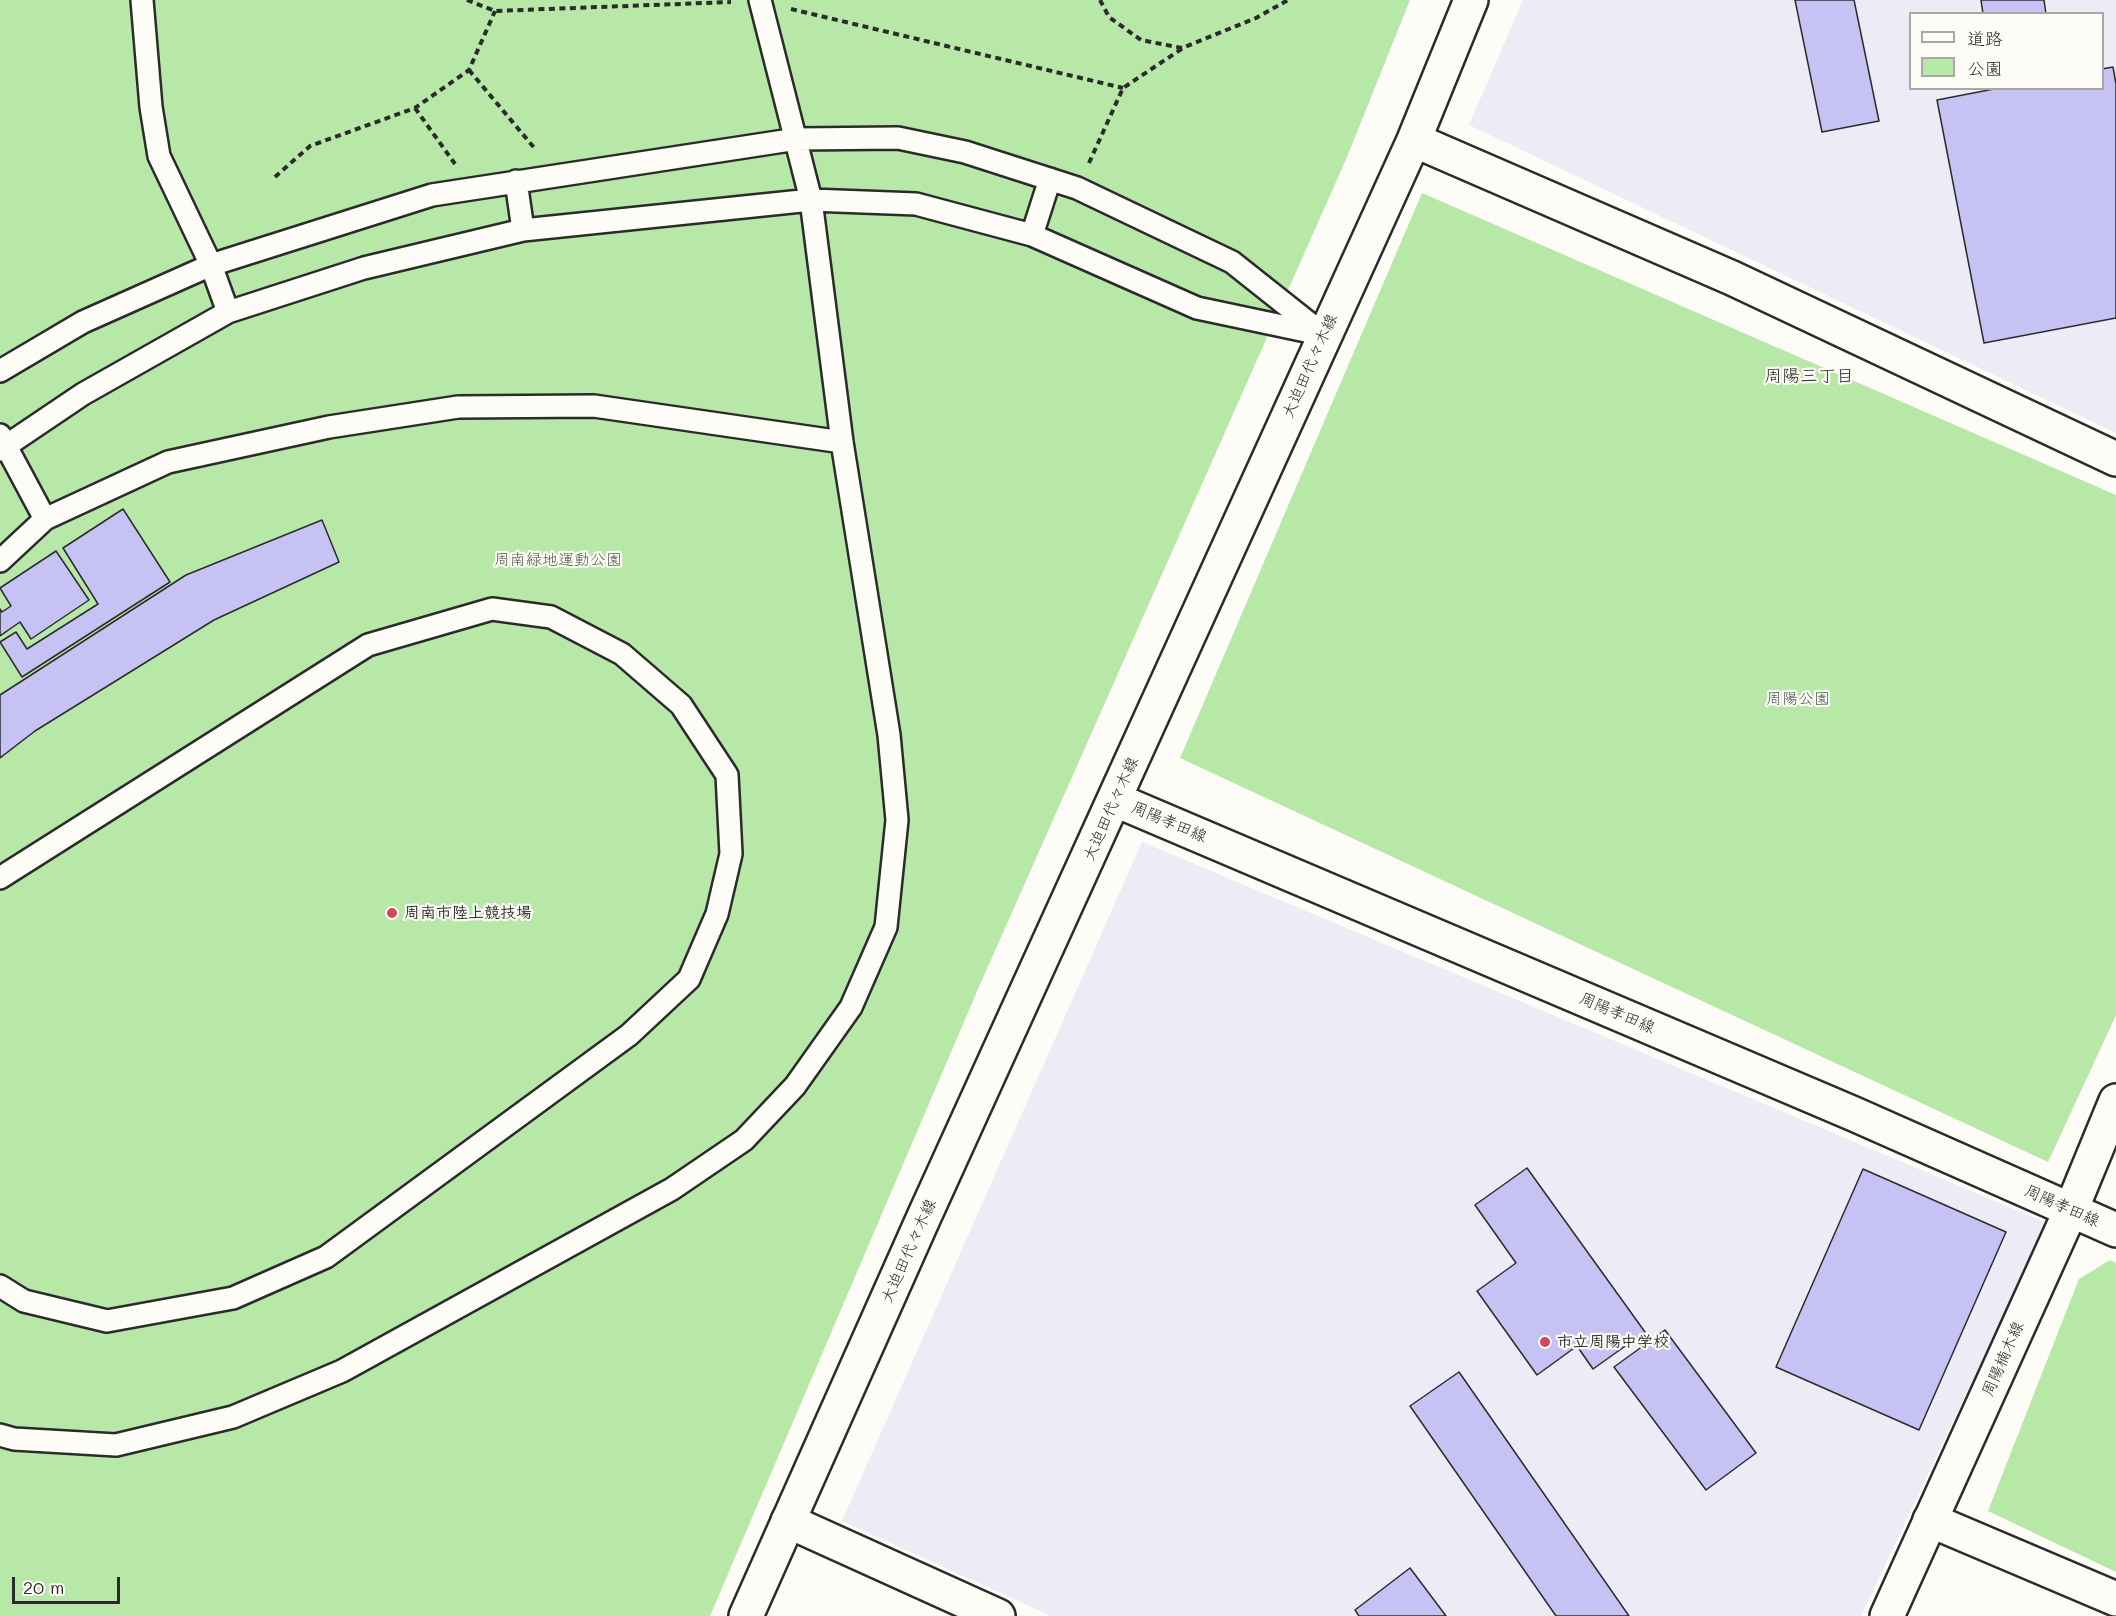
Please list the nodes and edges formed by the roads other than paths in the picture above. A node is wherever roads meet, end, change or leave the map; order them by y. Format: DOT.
graph roads {
  1 [pos="142,0"];
  2 [pos="1471,0"];
  3 [pos="760,1"];
  4 [pos="796,139"];
  5 [pos="1414,140"];
  6 [pos="1050,179"];
  7 [pos="516,181"];
  8 [pos="811,200"];
  9 [pos="523,230"];
  10 [pos="1032,235"];
  11 [pos="211,265"];
  12 [pos="228,312"];
  13 [pos="1324,335"];
  14 [pos="0,371"];
  15 [pos="842,442"];
  16 [pos="2,443"];
  17 [pos="2116,459"];
  18 [pos="45,519"];
  19 [pos="0,561"];
  20 [pos="1116,800"];
  21 [pos="0,878"];
  22 [pos="2116,1101"];
  23 [pos="2071,1210"];
  24 [pos="2116,1230"];
  25 [pos="0,1286"];
  26 [pos="0,1435"];
  27 [pos="788,1521"];
  28 [pos="1930,1521"];
  29 [pos="2116,1599"];
  30 [pos="746,1616"];
  31 [pos="998,1616"];
  32 [pos="1887,1616"];
  1 -- 11 [label="lane"];
  2 -- 5 [label="street, 大迫田代々木線"];
  3 -- 4 [label="lane"];
  4 -- 6 [label="lane"];
  4 -- 7 [label="lane"];
  4 -- 8 [label="lane"];
  5 -- 13 [label="street, 大迫田代々木線"];
  5 -- 17 [label="street"];
  6 -- 10 [label="lane"];
  6 -- 13 [label="lane"];
  7 -- 9 [label="lane"];
  7 -- 11 [label="lane"];
  8 -- 9 [label="lane"];
  8 -- 10 [label="lane"];
  8 -- 15 [label="lane"];
  9 -- 12 [label="lane"];
  10 -- 13 [label="lane"];
  11 -- 12 [label="lane"];
  11 -- 14 [label="lane"];
  12 -- 16 [label="lane"];
  13 -- 20 [label="street, 大迫田代々木線"];
  15 -- 18 [label="lane"];
  15 -- 26 [label="lane"];
  16 -- 18 [label="lane"];
  18 -- 19 [label="lane"];
  20 -- 23 [label="street, 周陽孝田線"];
  20 -- 27 [label="street, 大迫田代々木線"];
  21 -- 25 [label="lane"];
  22 -- 23 [label="street, 周陽楠木線"];
  23 -- 24 [label="street, 周陽孝田線"];
  23 -- 28 [label="street, 周陽楠木線"];
  27 -- 30 [label="street, 大迫田代々木線"];
  27 -- 31 [label="street"];
  28 -- 29 [label="street"];
  28 -- 32 [label="street, 周陽楠木線"];
}
